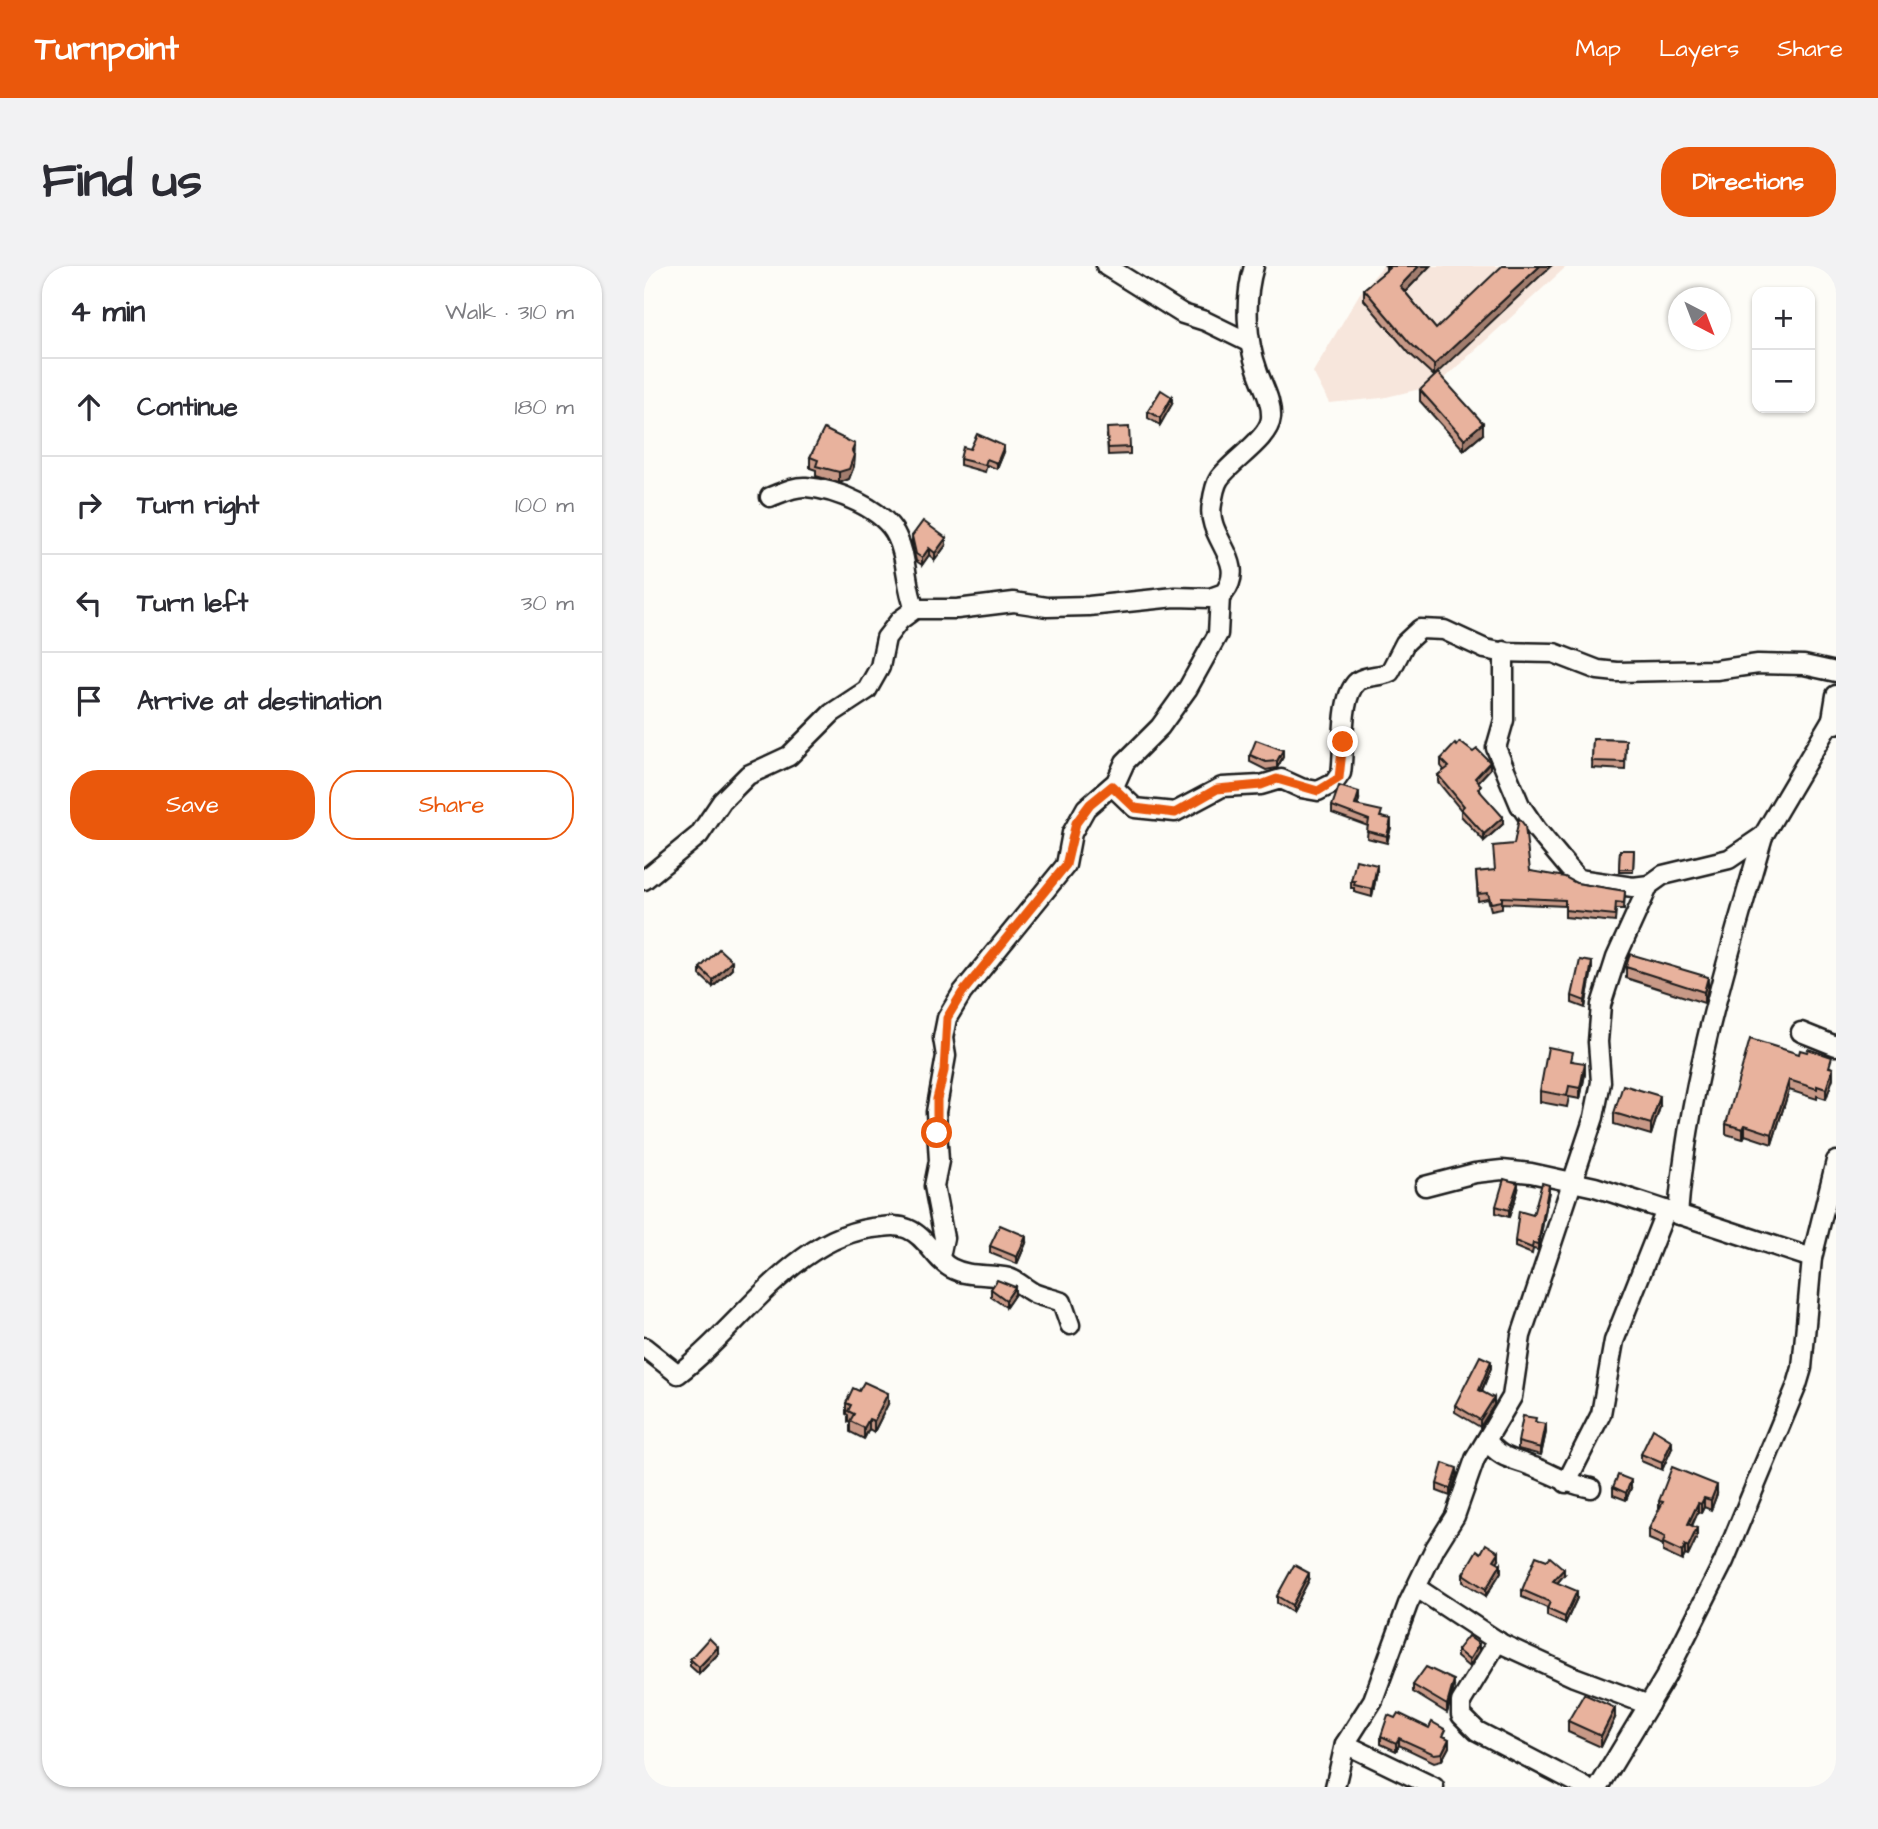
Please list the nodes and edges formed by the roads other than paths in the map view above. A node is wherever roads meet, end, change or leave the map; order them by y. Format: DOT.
graph roads {
  1 [pos="1106,266"];
  2 [pos="1254,266"];
  3 [pos="1250,343"];
  4 [pos="770,497"];
  5 [pos="1220,596"];
  6 [pos="915,610"];
  7 [pos="1504,652"];
  8 [pos="1836,672"];
  9 [pos="1836,695"];
  10 [pos="1834,722"];
  11 [pos="1112,786"];
  12 [pos="1763,836"];
  13 [pos="644,880"];
  14 [pos="1649,885"];
  15 [pos="1801,1032"];
  16 [pos="1836,1046"];
  17 [pos="1836,1161"];
  18 [pos="1573,1181"];
  19 [pos="1425,1186"];
  20 [pos="1672,1212"];
  21 [pos="940,1257"];
  22 [pos="1812,1258"];
  23 [pos="1070,1325"];
  24 [pos="644,1347"];
  25 [pos="1487,1440"];
  26 [pos="1566,1483"];
  27 [pos="1591,1488"];
  28 [pos="1417,1588"];
  29 [pos="1498,1641"];
  30 [pos="1649,1705"];
  31 [pos="1345,1744"];
  32 [pos="1335,1787"];
  33 [pos="1434,1787"];
  34 [pos="1585,1787"];
  35 [pos="1599,1787"];
  1 -- 3 [label="street"];
  2 -- 3 [label="street"];
  3 -- 5 [label="street"];
  4 -- 6 [label="street"];
  5 -- 6 [label="street"];
  5 -- 11 [label="street"];
  6 -- 13 [label="street"];
  7 -- 8 [label="street"];
  7 -- 11 [label="street"];
  7 -- 14 [label="street"];
  9 -- 10 [label="street"];
  10 -- 12 [label="street"];
  11 -- 21 [label="street"];
  12 -- 14 [label="street"];
  12 -- 20 [label="street"];
  14 -- 18 [label="street"];
  15 -- 16 [label="street"];
  17 -- 22 [label="street"];
  18 -- 19 [label="street"];
  18 -- 20 [label="street"];
  18 -- 25 [label="street"];
  20 -- 22 [label="street"];
  20 -- 26 [label="street"];
  21 -- 23 [label="street"];
  21 -- 24 [label="street"];
  22 -- 30 [label="street"];
  25 -- 26 [label="street"];
  25 -- 28 [label="street"];
  26 -- 27 [label="street"];
  28 -- 29 [label="street"];
  28 -- 31 [label="street"];
  29 -- 30 [label="street"];
  29 -- 34 [label="street"];
  30 -- 35 [label="street"];
  31 -- 32 [label="street"];
  31 -- 33 [label="street"];
}
